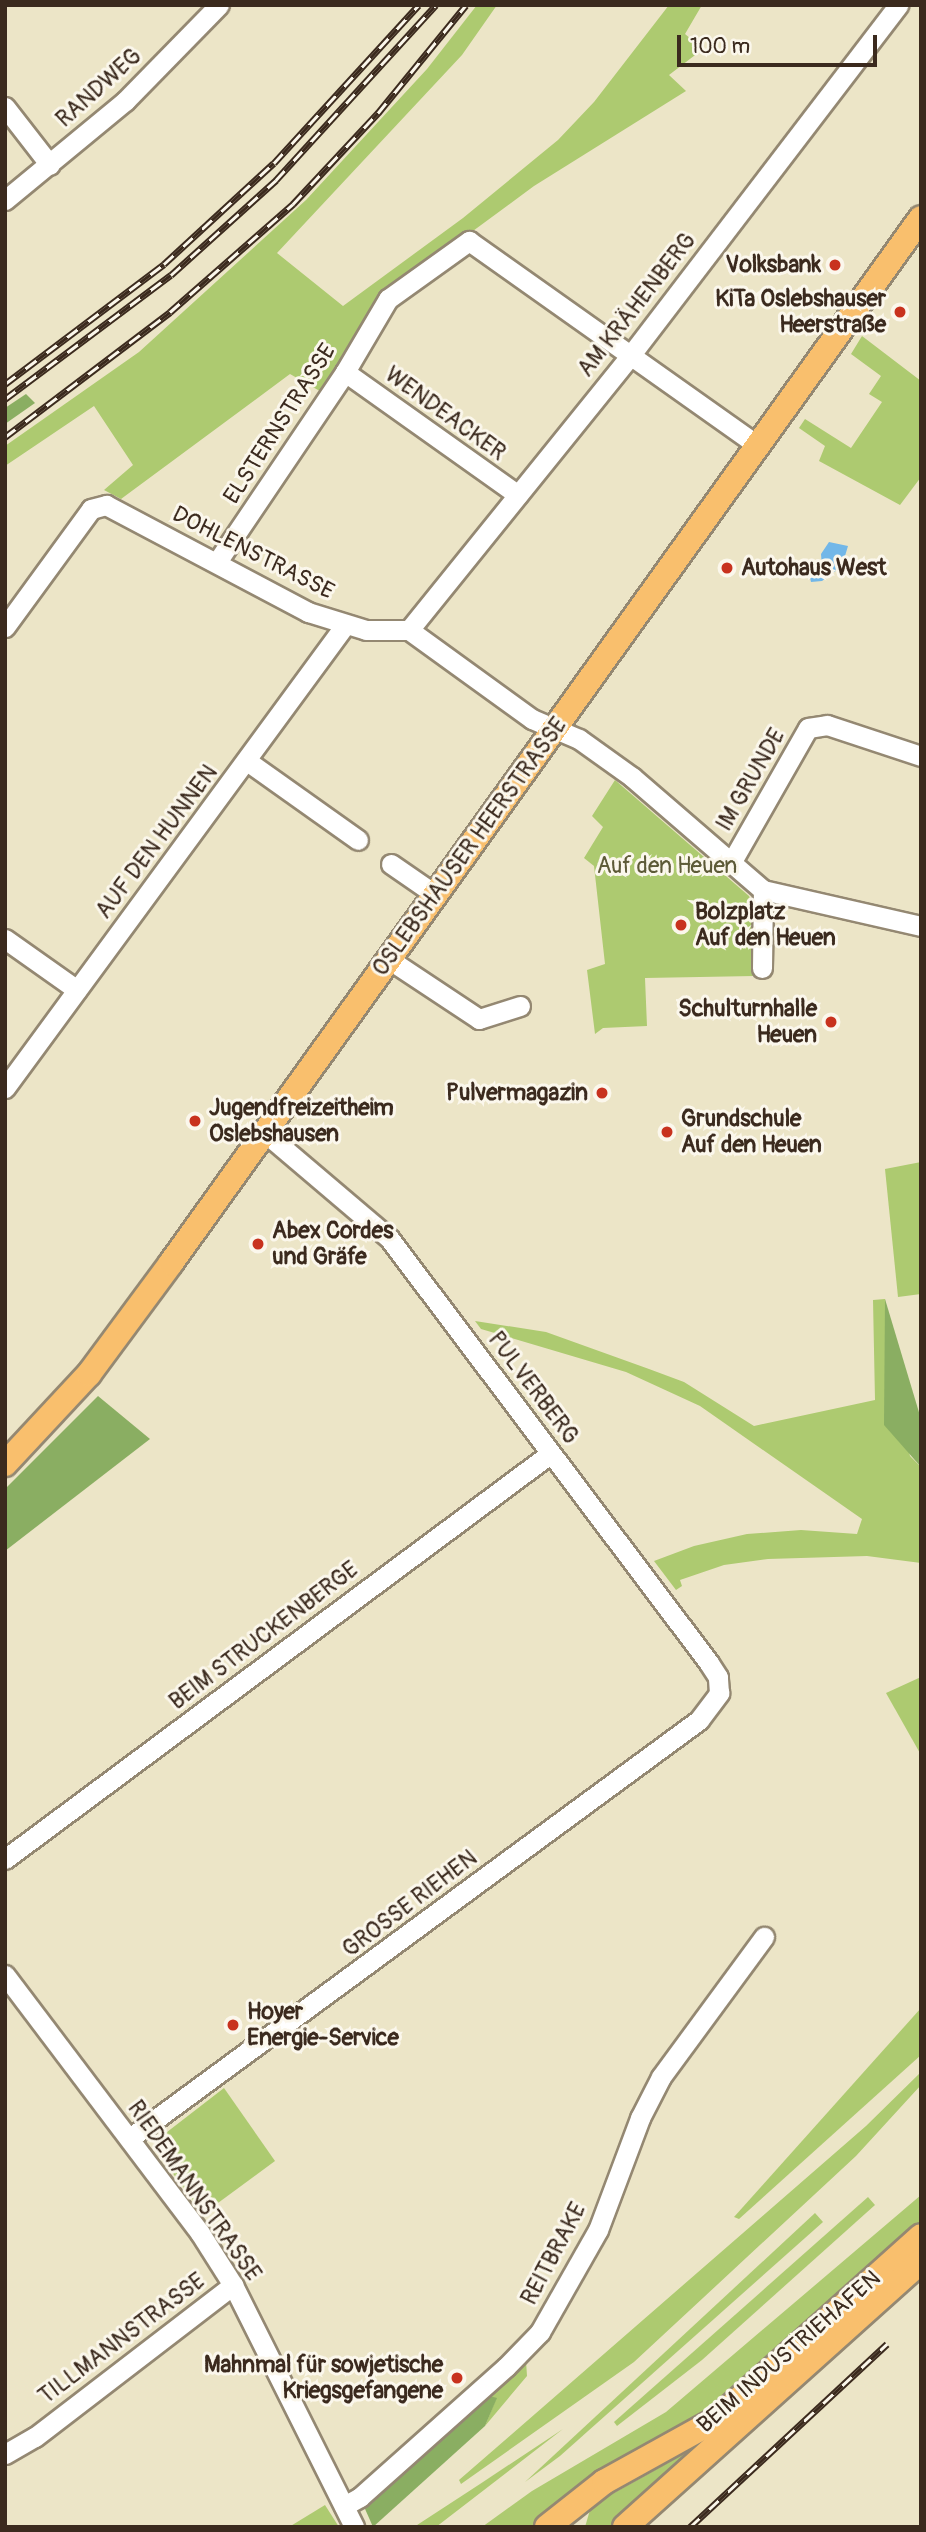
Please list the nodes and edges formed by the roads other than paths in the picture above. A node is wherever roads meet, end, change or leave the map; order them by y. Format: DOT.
graph roads {
  1 [pos="219,5"];
  2 [pos="898,5"];
  3 [pos="5,107"];
  4 [pos="50,165"];
  5 [pos="5,200"];
  6 [pos="921,218"];
  7 [pos="630,356"];
  8 [pos="345,372"];
  9 [pos="758,444"];
  10 [pos="517,495"];
  11 [pos="217,562"];
  12 [pos="345,625"];
  13 [pos="5,627"];
  14 [pos="410,630"];
  15 [pos="555,729"];
  16 [pos="921,756"];
  17 [pos="247,761"];
  18 [pos="358,840"];
  19 [pos="731,863"];
  20 [pos="391,864"];
  21 [pos="763,890"];
  22 [pos="436,895"];
  23 [pos="921,926"];
  24 [pos="5,939"];
  25 [pos="390,960"];
  26 [pos="762,968"];
  27 [pos="78,990"];
  28 [pos="520,1006"];
  29 [pos="5,1087"];
  30 [pos="265,1133"];
  31 [pos="551,1453"];
  32 [pos="5,1464"];
  33 [pos="715,1704"];
  34 [pos="5,1859"];
  35 [pos="764,1937"];
  36 [pos="5,1975"];
  37 [pos="130,2138"];
  38 [pos="921,2236"];
  39 [pos="921,2261"];
  40 [pos="233,2285"];
  41 [pos="5,2454"];
  42 [pos="593,2489"];
  43 [pos="344,2506"];
  44 [pos="354,2527"];
  45 [pos="547,2527"];
  46 [pos="576,2527"];
  47 [pos="625,2527"];
  1 -- 4 [label="street, RANDWEG"];
  2 -- 7 [label="street, AM KRÄHENBERG"];
  3 -- 4 [label="street"];
  4 -- 5 [label="street, RANDWEG"];
  6 -- 9 [label="main road, OSLEBSHAUSER HEERSTRASSE"];
  7 -- 8 [label="street, ELSTERNSTRASSE"];
  7 -- 9 [label="street"];
  7 -- 10 [label="street, AM KRÄHENBERG"];
  8 -- 10 [label="street, WENDEACKER"];
  8 -- 11 [label="street, ELSTERNSTRASSE"];
  9 -- 15 [label="main road, OSLEBSHAUSER HEERSTRASSE"];
  10 -- 14 [label="street, AM KRÄHENBERG"];
  11 -- 12 [label="street, DOHLENSTRASSE"];
  11 -- 13 [label="street, DOHLENSTRASSE"];
  12 -- 14 [label="street, DOHLENSTRASSE"];
  12 -- 17 [label="street, AUF DEN HUNNEN"];
  14 -- 15 [label="street"];
  15 -- 19 [label="street"];
  15 -- 22 [label="main road, OSLEBSHAUSER HEERSTRASSE"];
  16 -- 19 [label="street, IM GRUNDE"];
  17 -- 18 [label="street"];
  17 -- 27 [label="street, AUF DEN HUNNEN"];
  19 -- 21 [label="street"];
  20 -- 22 [label="street"];
  21 -- 23 [label="street"];
  21 -- 26 [label="street"];
  22 -- 25 [label="main road, OSLEBSHAUSER HEERSTRASSE"];
  24 -- 27 [label="street"];
  25 -- 28 [label="street"];
  25 -- 30 [label="main road, OSLEBSHAUSER HEERSTRASSE"];
  27 -- 29 [label="street, AUF DEN HUNNEN"];
  30 -- 31 [label="street, PULVERBERG"];
  30 -- 32 [label="main road, OSLEBSHAUSER HEERSTRASSE"];
  31 -- 33 [label="street, PULVERBERG"];
  31 -- 34 [label="street, BEIM STRUCKENBERGE"];
  33 -- 37 [label="street, GROSSE RIEHEN"];
  35 -- 43 [label="street, REITBRAKE"];
  36 -- 37 [label="street, RIEDEMANNSTRASSE"];
  37 -- 40 [label="street, RIEDEMANNSTRASSE"];
  38 -- 42 [label="main road, BEIM INDUSTRIEHAFEN"];
  39 -- 47 [label="main road, BEIM INDUSTRIEHAFEN"];
  40 -- 41 [label="street, TILLMANNSTRASSE"];
  40 -- 43 [label="street, RIEDEMANNSTRASSE"];
  42 -- 45 [label="main road, BEIM INDUSTRIEHAFEN"];
  42 -- 46 [label="main road"];
  43 -- 44 [label="street, RIEDEMANNSTRASSE"];
}
